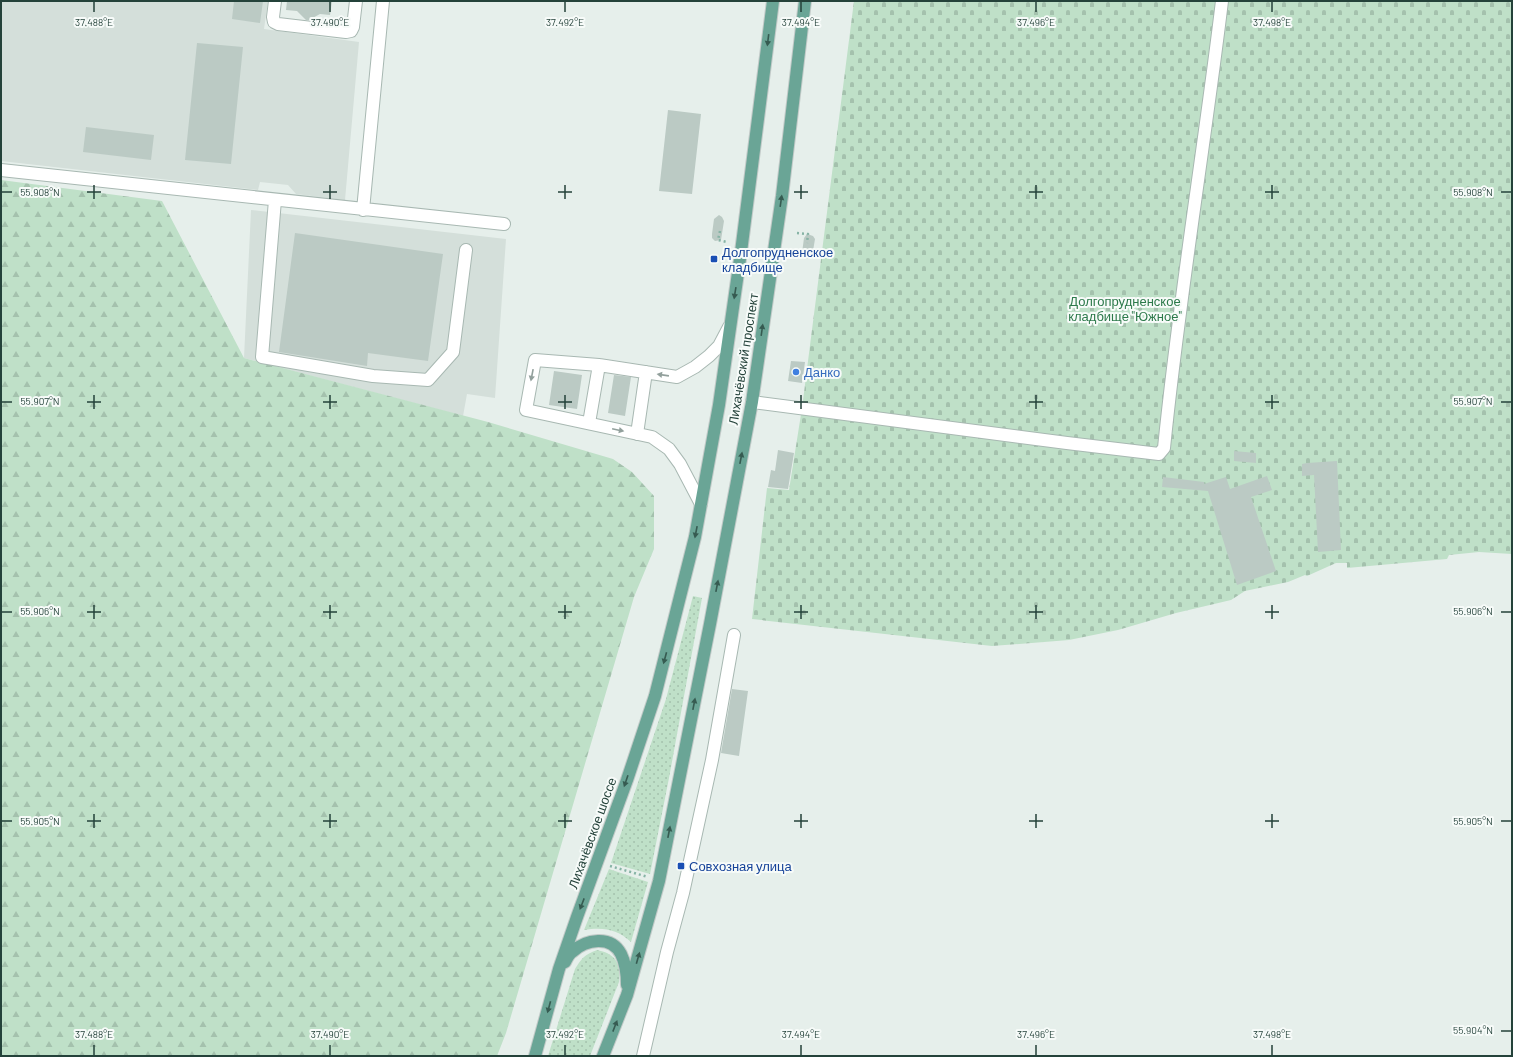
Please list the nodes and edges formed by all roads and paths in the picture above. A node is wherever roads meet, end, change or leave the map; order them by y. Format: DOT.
graph roads {
  1 [pos="275,1"];
  2 [pos="356,1"];
  3 [pos="383,1"];
  4 [pos="773,1"];
  5 [pos="805,1"];
  6 [pos="1222,1"];
  7 [pos="1,170"];
  8 [pos="275,200"];
  9 [pos="362,210"];
  10 [pos="504,224"];
  11 [pos="720,231"];
  12 [pos="797,233"];
  13 [pos="727,242"];
  14 [pos="807,243"];
  15 [pos="466,250"];
  16 [pos="729,327"];
  17 [pos="599,365"];
  18 [pos="646,372"];
  19 [pos="752,402"];
  20 [pos="588,423"];
  21 [pos="637,434"];
  22 [pos="701,504"];
  23 [pos="675,620"];
  24 [pos="734,635"];
  25 [pos="610,866"];
  26 [pos="649,878"];
  27 [pos="559,969"];
  28 [pos="627,996"];
  29 [pos="536,1056"];
  30 [pos="604,1056"];
  31 [pos="643,1056"];
  1 -- 2 [label="lane"];
  3 -- 9 [label="lane"];
  4 -- 16 [label="main road, Лихачёвский проспект, one-way"];
  19 -- 5 [label="main road, Лихачёвский проспект, one-way"];
  6 -- 19 [label="lane"];
  7 -- 8 [label="lane"];
  8 -- 9 [label="lane"];
  8 -- 15 [label="lane"];
  9 -- 10 [label="lane"];
  11 -- 13 [label="path"];
  12 -- 14 [label="path"];
  16 -- 18 [label="lane, one-way"];
  16 -- 22 [label="main road, Лихачёвский проспект"];
  17 -- 18 [label="lane"];
  17 -- 20 [label="lane"];
  17 -- 20 [label="lane, one-way"];
  18 -- 21 [label="lane"];
  28 -- 19 [label="main road, Лихачёвский проспект, one-way"];
  20 -- 21 [label="lane, one-way"];
  21 -- 22 [label="lane"];
  22 -- 23 [label="main road, Лихачёвский проспект, one-way"];
  23 -- 27 [label="main road, Лихачёвское шоссе, one-way"];
  24 -- 31 [label="lane"];
  25 -- 26 [label="path"];
  27 -- 28 [label="main road"];
  27 -- 29 [label="main road, Лихачёвское шоссе, one-way"];
  30 -- 28 [label="main road, one-way"];
}
